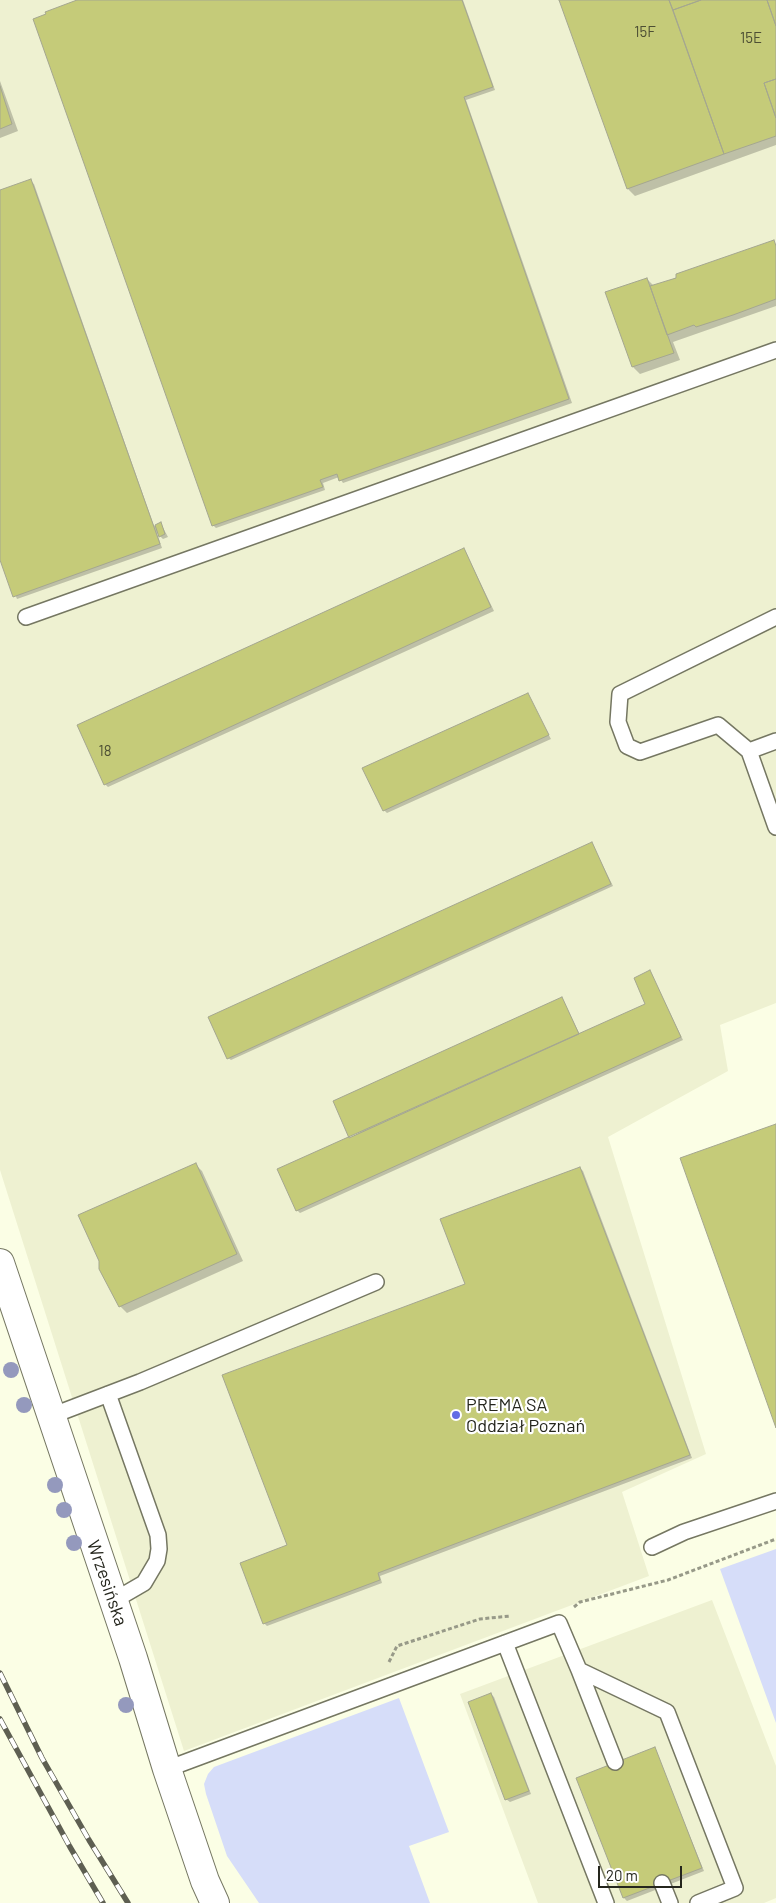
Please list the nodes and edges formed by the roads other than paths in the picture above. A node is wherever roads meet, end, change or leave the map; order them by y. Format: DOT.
graph roads {
  1 [pos="776,350"];
  2 [pos="26,617"];
  3 [pos="776,617"];
  4 [pos="776,741"];
  5 [pos="749,751"];
  6 [pos="776,827"];
  7 [pos="0,1263"];
  8 [pos="376,1282"];
  9 [pos="108,1394"];
  10 [pos="51,1416"];
  11 [pos="776,1501"];
  12 [pos="652,1547"];
  13 [pos="113,1600"];
  14 [pos="505,1643"];
  15 [pos="579,1670"];
  16 [pos="615,1762"];
  17 [pos="167,1769"];
  18 [pos="662,1883"];
  19 [pos="215,1903"];
  20 [pos="606,1903"];
  21 [pos="670,1903"];
  22 [pos="698,1903"];
  1 -- 2 [label="lane"];
  3 -- 5 [label="lane"];
  4 -- 5 [label="lane"];
  5 -- 6 [label="lane"];
  7 -- 10 [label="street, Wrzesińska"];
  8 -- 9 [label="lane"];
  9 -- 10 [label="lane"];
  9 -- 13 [label="lane"];
  10 -- 13 [label="street, Wrzesińska"];
  11 -- 12 [label="lane"];
  13 -- 17 [label="street, Wrzesińska"];
  14 -- 15 [label="lane"];
  14 -- 17 [label="lane"];
  14 -- 20 [label="lane"];
  15 -- 16 [label="lane"];
  15 -- 22 [label="lane"];
  17 -- 19 [label="street, Wrzesińska"];
  18 -- 21 [label="lane"];
}
